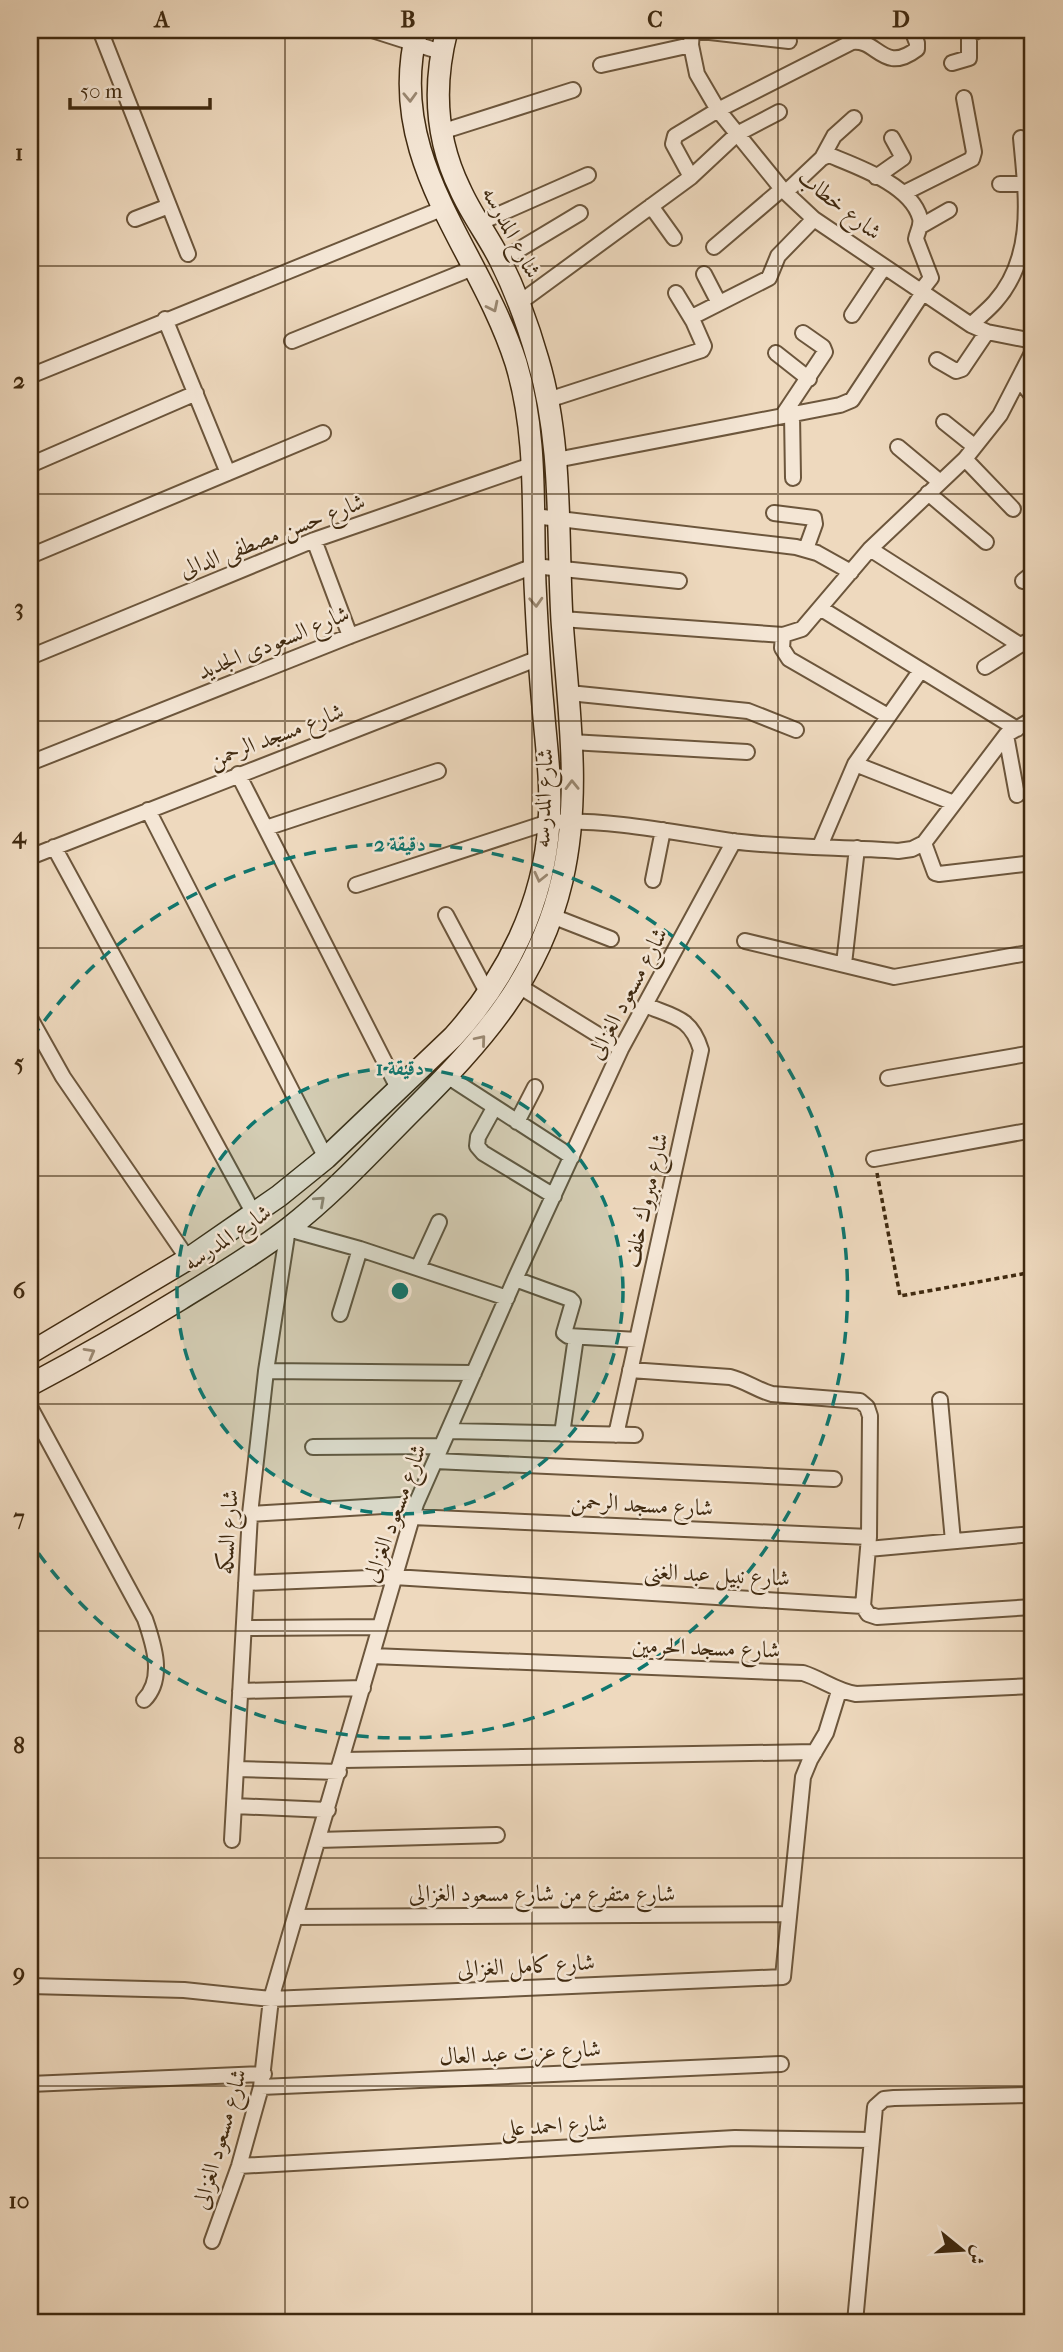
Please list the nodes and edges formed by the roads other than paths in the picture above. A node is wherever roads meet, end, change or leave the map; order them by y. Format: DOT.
graph roads {
  1 [pos="100,30"];
  2 [pos="372,30"];
  3 [pos="447,30"];
  4 [pos="912,30"];
  5 [pos="979,30"];
  6 [pos="692,35"];
  7 [pos="416,36"];
  8 [pos="789,41"];
  9 [pos="441,52"];
  10 [pos="952,63"];
  11 [pos="601,65"];
  12 [pos="573,90"];
  13 [pos="964,98"];
  14 [pos="718,110"];
  15 [pos="779,112"];
  16 [pos="854,118"];
  17 [pos="441,132"];
  18 [pos="737,134"];
  19 [pos="892,138"];
  20 [pos="1021,138"];
  21 [pos="822,158"];
  22 [pos="588,174"];
  23 [pos="691,177"];
  24 [pos="876,177"];
  25 [pos="1000,184"];
  26 [pos="1025,184"];
  27 [pos="784,191"];
  28 [pos="904,193"];
  29 [pos="169,206"];
  30 [pos="651,206"];
  31 [pos="444,208"];
  32 [pos="949,210"];
  33 [pos="1030,211"];
  34 [pos="579,213"];
  35 [pos="135,219"];
  36 [pos="814,219"];
  37 [pos="479,223"];
  38 [pos="920,226"];
  39 [pos="674,238"];
  40 [pos="714,247"];
  41 [pos="188,254"];
  42 [pos="500,261"];
  43 [pos="473,268"];
  44 [pos="884,268"];
  45 [pos="704,274"];
  46 [pos="676,293"];
  47 [pos="921,293"];
  48 [pos="519,303"];
  49 [pos="719,303"];
  50 [pos="852,315"];
  51 [pos="165,319"];
  52 [pos="693,321"];
  53 [pos="971,325"];
  54 [pos="987,332"];
  55 [pos="803,333"];
  56 [pos="292,341"];
  57 [pos="1033,341"];
  58 [pos="1033,351"];
  59 [pos="776,353"];
  60 [pos="937,360"];
  61 [pos="30,376"];
  62 [pos="809,379"];
  63 [pos="1020,380"];
  64 [pos="196,393"];
  65 [pos="1033,397"];
  66 [pos="548,400"];
  67 [pos="788,414"];
  68 [pos="944,422"];
  69 [pos="323,433"];
  70 [pos="974,446"];
  71 [pos="898,447"];
  72 [pos="965,459"];
  73 [pos="556,460"];
  74 [pos="30,464"];
  75 [pos="534,464"];
  76 [pos="229,473"];
  77 [pos="793,478"];
  78 [pos="940,482"];
  79 [pos="928,494"];
  80 [pos="1013,509"];
  81 [pos="774,513"];
  82 [pos="534,516"];
  83 [pos="559,518"];
  84 [pos="313,540"];
  85 [pos="986,542"];
  86 [pos="807,549"];
  87 [pos="870,549"];
  88 [pos="30,556"];
  89 [pos="534,566"];
  90 [pos="561,569"];
  91 [pos="851,572"];
  92 [pos="678,581"];
  93 [pos="820,608"];
  94 [pos="562,619"];
  95 [pos="783,635"];
  96 [pos="350,636"];
  97 [pos="1027,642"];
  98 [pos="30,657"];
  99 [pos="539,658"];
  100 [pos="985,667"];
  101 [pos="921,670"];
  102 [pos="569,693"];
  103 [pos="888,716"];
  104 [pos="1033,719"];
  105 [pos="796,730"];
  106 [pos="1012,732"];
  107 [pos="571,742"];
  108 [pos="747,752"];
  109 [pos="30,763"];
  110 [pos="855,764"];
  111 [pos="438,771"];
  112 [pos="238,774"];
  113 [pos="1017,795"];
  114 [pos="954,803"];
  115 [pos="148,810"];
  116 [pos="572,821"];
  117 [pos="549,822"];
  118 [pos="266,828"];
  119 [pos="663,830"];
  120 [pos="734,841"];
  121 [pos="924,843"];
  122 [pos="820,846"];
  123 [pos="54,847"];
  124 [pos="858,848"];
  125 [pos="30,857"];
  126 [pos="1033,863"];
  127 [pos="653,880"];
  128 [pos="356,885"];
  129 [pos="446,915"];
  130 [pos="552,916"];
  131 [pos="611,939"];
  132 [pos="745,941"];
  133 [pos="1033,953"];
  134 [pos="844,964"];
  135 [pos="519,986"];
  136 [pos="488,994"];
  137 [pos="645,1005"];
  138 [pos="30,1018"];
  139 [pos="621,1049"];
  140 [pos="1033,1054"];
  141 [pos="447,1076"];
  142 [pos="888,1078"];
  143 [pos="535,1087"];
  144 [pos="399,1090"];
  145 [pos="494,1108"];
  146 [pos="517,1122"];
  147 [pos="1033,1129"];
  148 [pos="572,1157"];
  149 [pos="326,1158"];
  150 [pos="874,1159"];
  151 [pos="554,1196"];
  152 [pos="254,1214"];
  153 [pos="439,1222"];
  154 [pos="288,1229"];
  155 [pos="360,1249"];
  156 [pos="188,1259"];
  157 [pos="418,1268"];
  158 [pos="515,1279"];
  159 [pos="507,1297"];
  160 [pos="340,1314"];
  161 [pos="576,1337"];
  162 [pos="637,1340"];
  163 [pos="30,1353"];
  164 [pos="630,1370"];
  165 [pos="267,1371"];
  166 [pos="474,1373"];
  167 [pos="30,1385"];
  168 [pos="940,1400"];
  169 [pos="30,1407"];
  170 [pos="448,1431"];
  171 [pos="562,1434"];
  172 [pos="615,1435"];
  173 [pos="635,1435"];
  174 [pos="441,1446"];
  175 [pos="313,1447"];
  176 [pos="435,1461"];
  177 [pos="834,1479"];
  178 [pos="414,1510"];
  179 [pos="250,1514"];
  180 [pos="1033,1534"];
  181 [pos="953,1541"];
  182 [pos="869,1543"];
  183 [pos="394,1577"];
  184 [pos="246,1583"];
  185 [pos="863,1606"];
  186 [pos="1033,1607"];
  187 [pos="380,1627"];
  188 [pos="244,1628"];
  189 [pos="372,1656"];
  190 [pos="1033,1686"];
  191 [pos="363,1688"];
  192 [pos="240,1690"];
  193 [pos="839,1691"];
  194 [pos="144,1700"];
  195 [pos="815,1752"];
  196 [pos="341,1766"];
  197 [pos="236,1769"];
  198 [pos="234,1806"];
  199 [pos="328,1810"];
  200 [pos="497,1835"];
  201 [pos="232,1840"];
  202 [pos="318,1840"];
  203 [pos="789,1914"];
  204 [pos="295,1917"];
  205 [pos="30,1986"];
  206 [pos="271,1999"];
  207 [pos="781,2064"];
  208 [pos="263,2080"];
  209 [pos="30,2084"];
  210 [pos="1033,2095"];
  211 [pos="872,2140"];
  212 [pos="239,2166"];
  213 [pos="212,2241"];
  214 [pos="855,2322"];
  1 -- 29 [label="street"];
  2 -- 7 [label="street"];
  3 -- 9 [label="street, شارع المدرسه"];
  4 -- 14 [label="street"];
  5 -- 10 [label="street"];
  6 -- 8 [label="street"];
  6 -- 11 [label="street"];
  6 -- 14 [label="street, شارع خطاب"];
  7 -- 9 [label="street"];
  7 -- 31 [label="street, شارع المدرسه, one-way"];
  9 -- 17 [label="street, شارع المدرسه"];
  12 -- 17 [label="street"];
  13 -- 28 [label="street"];
  14 -- 18 [label="street, شارع خطاب"];
  14 -- 23 [label="street"];
  15 -- 18 [label="street"];
  16 -- 21 [label="street"];
  17 -- 37 [label="street, شارع المدرسه"];
  18 -- 23 [label="street"];
  18 -- 27 [label="street, شارع خطاب"];
  19 -- 24 [label="street"];
  20 -- 26 [label="street"];
  21 -- 24 [label="street"];
  21 -- 27 [label="street"];
  22 -- 37 [label="street"];
  23 -- 30 [label="street"];
  24 -- 28 [label="street"];
  25 -- 26 [label="street"];
  26 -- 33 [label="street"];
  27 -- 36 [label="street, شارع خطاب"];
  27 -- 40 [label="street"];
  28 -- 38 [label="street"];
  29 -- 35 [label="street"];
  29 -- 41 [label="street"];
  30 -- 39 [label="street"];
  30 -- 48 [label="street"];
  31 -- 43 [label="street, شارع المدرسه"];
  31 -- 51 [label="street"];
  32 -- 38 [label="street"];
  33 -- 53 [label="street"];
  34 -- 42 [label="street"];
  36 -- 44 [label="street, شارع خطاب"];
  36 -- 49 [label="street"];
  37 -- 42 [label="street, شارع المدرسه"];
  38 -- 47 [label="street"];
  42 -- 48 [label="street, شارع المدرسه"];
  43 -- 56 [label="street"];
  43 -- 75 [label="street, شارع المدرسه, one-way"];
  44 -- 47 [label="street, شارع خطاب"];
  44 -- 50 [label="street"];
  45 -- 49 [label="street"];
  46 -- 52 [label="street"];
  47 -- 53 [label="street, شارع خطاب"];
  47 -- 67 [label="street"];
  48 -- 66 [label="street, شارع المدرسه"];
  49 -- 52 [label="street"];
  51 -- 61 [label="street"];
  51 -- 64 [label="street"];
  52 -- 66 [label="street"];
  53 -- 54 [label="street, شارع خطاب"];
  54 -- 57 [label="street, شارع خطاب"];
  54 -- 60 [label="street"];
  55 -- 62 [label="street"];
  58 -- 63 [label="street"];
  59 -- 62 [label="street"];
  62 -- 67 [label="street"];
  63 -- 65 [label="street"];
  63 -- 70 [label="street"];
  64 -- 74 [label="street"];
  64 -- 76 [label="street"];
  66 -- 73 [label="street, شارع المدرسه"];
  67 -- 73 [label="street"];
  67 -- 77 [label="street"];
  68 -- 70 [label="street"];
  69 -- 76 [label="street"];
  70 -- 72 [label="street"];
  71 -- 78 [label="street"];
  72 -- 78 [label="street"];
  72 -- 80 [label="street"];
  73 -- 83 [label="street, شارع المدرسه"];
  75 -- 82 [label="street, شارع المدرسه"];
  75 -- 84 [label="street, شارع حسن مصطفى الدالى"];
  76 -- 88 [label="street"];
  78 -- 79 [label="street"];
  79 -- 85 [label="street"];
  79 -- 87 [label="street"];
  81 -- 86 [label="street"];
  82 -- 83 [label="street"];
  82 -- 89 [label="street, شارع المدرسه"];
  83 -- 86 [label="street"];
  83 -- 90 [label="street, شارع المدرسه"];
  84 -- 96 [label="street"];
  84 -- 98 [label="street, شارع حسن مصطفى الدالى"];
  86 -- 91 [label="street"];
  87 -- 91 [label="street"];
  87 -- 97 [label="street"];
  89 -- 90 [label="street"];
  89 -- 96 [label="street, شارع السعودى الجديد"];
  89 -- 99 [label="street, شارع المدرسه, one-way"];
  90 -- 92 [label="street"];
  90 -- 94 [label="street, شارع المدرسه"];
  91 -- 93 [label="street"];
  93 -- 95 [label="street"];
  93 -- 101 [label="street"];
  94 -- 95 [label="street"];
  94 -- 102 [label="street, شارع المدرسه"];
  95 -- 103 [label="street"];
  96 -- 109 [label="street, شارع السعودى الجديد"];
  97 -- 100 [label="street"];
  99 -- 112 [label="street, شارع مسجد الرحمن"];
  99 -- 117 [label="street, شارع المدرسه"];
  101 -- 103 [label="street"];
  101 -- 106 [label="street"];
  102 -- 105 [label="street"];
  102 -- 107 [label="street, شارع المدرسه"];
  103 -- 110 [label="street"];
  104 -- 106 [label="street"];
  106 -- 113 [label="street"];
  106 -- 114 [label="street"];
  107 -- 108 [label="street"];
  116 -- 107 [label="street, شارع المدرسه, one-way"];
  110 -- 114 [label="street"];
  110 -- 122 [label="street"];
  111 -- 118 [label="street"];
  112 -- 115 [label="street, شارع مسجد الرحمن"];
  112 -- 118 [label="street"];
  114 -- 121 [label="street"];
  115 -- 123 [label="street, شارع مسجد الرحمن"];
  115 -- 149 [label="street"];
  116 -- 117 [label="street"];
  116 -- 119 [label="street"];
  116 -- 130 [label="street, شارع المدرسه"];
  117 -- 128 [label="street"];
  117 -- 136 [label="street, شارع المدرسه, one-way"];
  118 -- 144 [label="street"];
  119 -- 120 [label="street"];
  119 -- 127 [label="street"];
  120 -- 122 [label="street"];
  120 -- 137 [label="street, شارع مسعود الغزالى"];
  121 -- 124 [label="street"];
  121 -- 126 [label="street"];
  122 -- 124 [label="street"];
  123 -- 125 [label="street, شارع مسجد الرحمن"];
  123 -- 152 [label="street"];
  124 -- 134 [label="street"];
  129 -- 136 [label="street"];
  130 -- 131 [label="street"];
  130 -- 135 [label="street, شارع المدرسه"];
  132 -- 134 [label="street"];
  133 -- 134 [label="street"];
  135 -- 139 [label="street"];
  141 -- 135 [label="street, شارع المدرسه, one-way"];
  136 -- 144 [label="street, شارع المدرسه"];
  137 -- 139 [label="street, شارع مسعود الغزالى"];
  137 -- 162 [label="street, شارع مبروك خلف"];
  138 -- 156 [label="street"];
  139 -- 148 [label="street, شارع مسعود الغزالى"];
  140 -- 142 [label="street"];
  141 -- 145 [label="street"];
  154 -- 141 [label="street, شارع المدرسه, one-way"];
  143 -- 146 [label="street"];
  144 -- 149 [label="street, شارع المدرسه"];
  145 -- 146 [label="street"];
  145 -- 151 [label="street"];
  146 -- 148 [label="street"];
  147 -- 150 [label="street"];
  148 -- 151 [label="street, شارع مسعود الغزالى"];
  149 -- 152 [label="street, شارع المدرسه"];
  151 -- 158 [label="street, شارع مسعود الغزالى"];
  152 -- 156 [label="street, شارع المدرسه"];
  153 -- 157 [label="street"];
  154 -- 155 [label="street"];
  154 -- 165 [label="street, شارع السكه"];
  167 -- 154 [label="street, شارع المدرسه, one-way"];
  155 -- 157 [label="street"];
  155 -- 160 [label="street"];
  156 -- 163 [label="street, شارع المدرسه"];
  157 -- 159 [label="street"];
  158 -- 159 [label="street, شارع مسعود الغزالى"];
  158 -- 161 [label="street"];
  159 -- 166 [label="street, شارع مسعود الغزالى"];
  161 -- 162 [label="street"];
  161 -- 171 [label="street"];
  162 -- 164 [label="street, شارع مبروك خلف"];
  164 -- 172 [label="street, شارع مبروك خلف"];
  164 -- 182 [label="street"];
  165 -- 166 [label="street"];
  165 -- 179 [label="street, شارع السكه"];
  166 -- 170 [label="street, شارع مسعود الغزالى"];
  168 -- 181 [label="street"];
  169 -- 194 [label="street"];
  170 -- 171 [label="street"];
  170 -- 174 [label="street, شارع مسعود الغزالى"];
  171 -- 172 [label="street"];
  172 -- 173 [label="street"];
  174 -- 175 [label="street"];
  174 -- 176 [label="street, شارع مسعود الغزالى"];
  176 -- 177 [label="street"];
  176 -- 178 [label="street, شارع مسعود الغزالى"];
  178 -- 179 [label="street, شارع مسجد الرحمن"];
  178 -- 182 [label="street, شارع مسجد الرحمن"];
  178 -- 183 [label="street, شارع مسعود الغزالى"];
  179 -- 184 [label="street, شارع السكه"];
  180 -- 181 [label="street, شارع مسجد الرحمن"];
  181 -- 182 [label="street, شارع مسجد الرحمن"];
  182 -- 185 [label="street"];
  183 -- 184 [label="street, شارع نبيل عبد الغنى"];
  183 -- 185 [label="street, شارع نبيل عبد الغنى"];
  183 -- 187 [label="street, شارع مسعود الغزالى"];
  184 -- 188 [label="street, شارع السكه"];
  185 -- 186 [label="street, شارع نبيل عبد الغنى"];
  187 -- 188 [label="street"];
  187 -- 189 [label="street, شارع مسعود الغزالى"];
  188 -- 192 [label="street, شارع السكه"];
  189 -- 191 [label="street, شارع مسعود الغزالى"];
  189 -- 193 [label="street, شارع مسجد الحرمين"];
  190 -- 193 [label="street, شارع مسجد الحرمين"];
  191 -- 192 [label="street"];
  191 -- 196 [label="street, شارع مسعود الغزالى"];
  192 -- 197 [label="street, شارع السكه"];
  193 -- 195 [label="street"];
  195 -- 196 [label="street"];
  195 -- 203 [label="street"];
  196 -- 197 [label="street"];
  196 -- 199 [label="street, شارع مسعود الغزالى"];
  197 -- 198 [label="street, شارع السكه"];
  198 -- 199 [label="street"];
  198 -- 201 [label="street, شارع السكه"];
  199 -- 202 [label="street, شارع مسعود الغزالى"];
  200 -- 202 [label="street"];
  202 -- 204 [label="street, شارع مسعود الغزالى"];
  203 -- 204 [label="street, شارع متفرع من شارع مسعود الغزالى"];
  203 -- 206 [label="street, شارع كامل الغزالى"];
  204 -- 206 [label="street, شارع مسعود الغزالى"];
  205 -- 206 [label="street, شارع كامل الغزالى"];
  206 -- 208 [label="street, شارع مسعود الغزالى"];
  207 -- 208 [label="street, شارع عزت عبد العال"];
  208 -- 209 [label="street, شارع عزت عبد العال"];
  208 -- 212 [label="street, شارع مسعود الغزالى"];
  210 -- 211 [label="street"];
  211 -- 212 [label="street, شارع احمد على"];
  211 -- 214 [label="street"];
  212 -- 213 [label="street, شارع مسعود الغزالى"];
}
